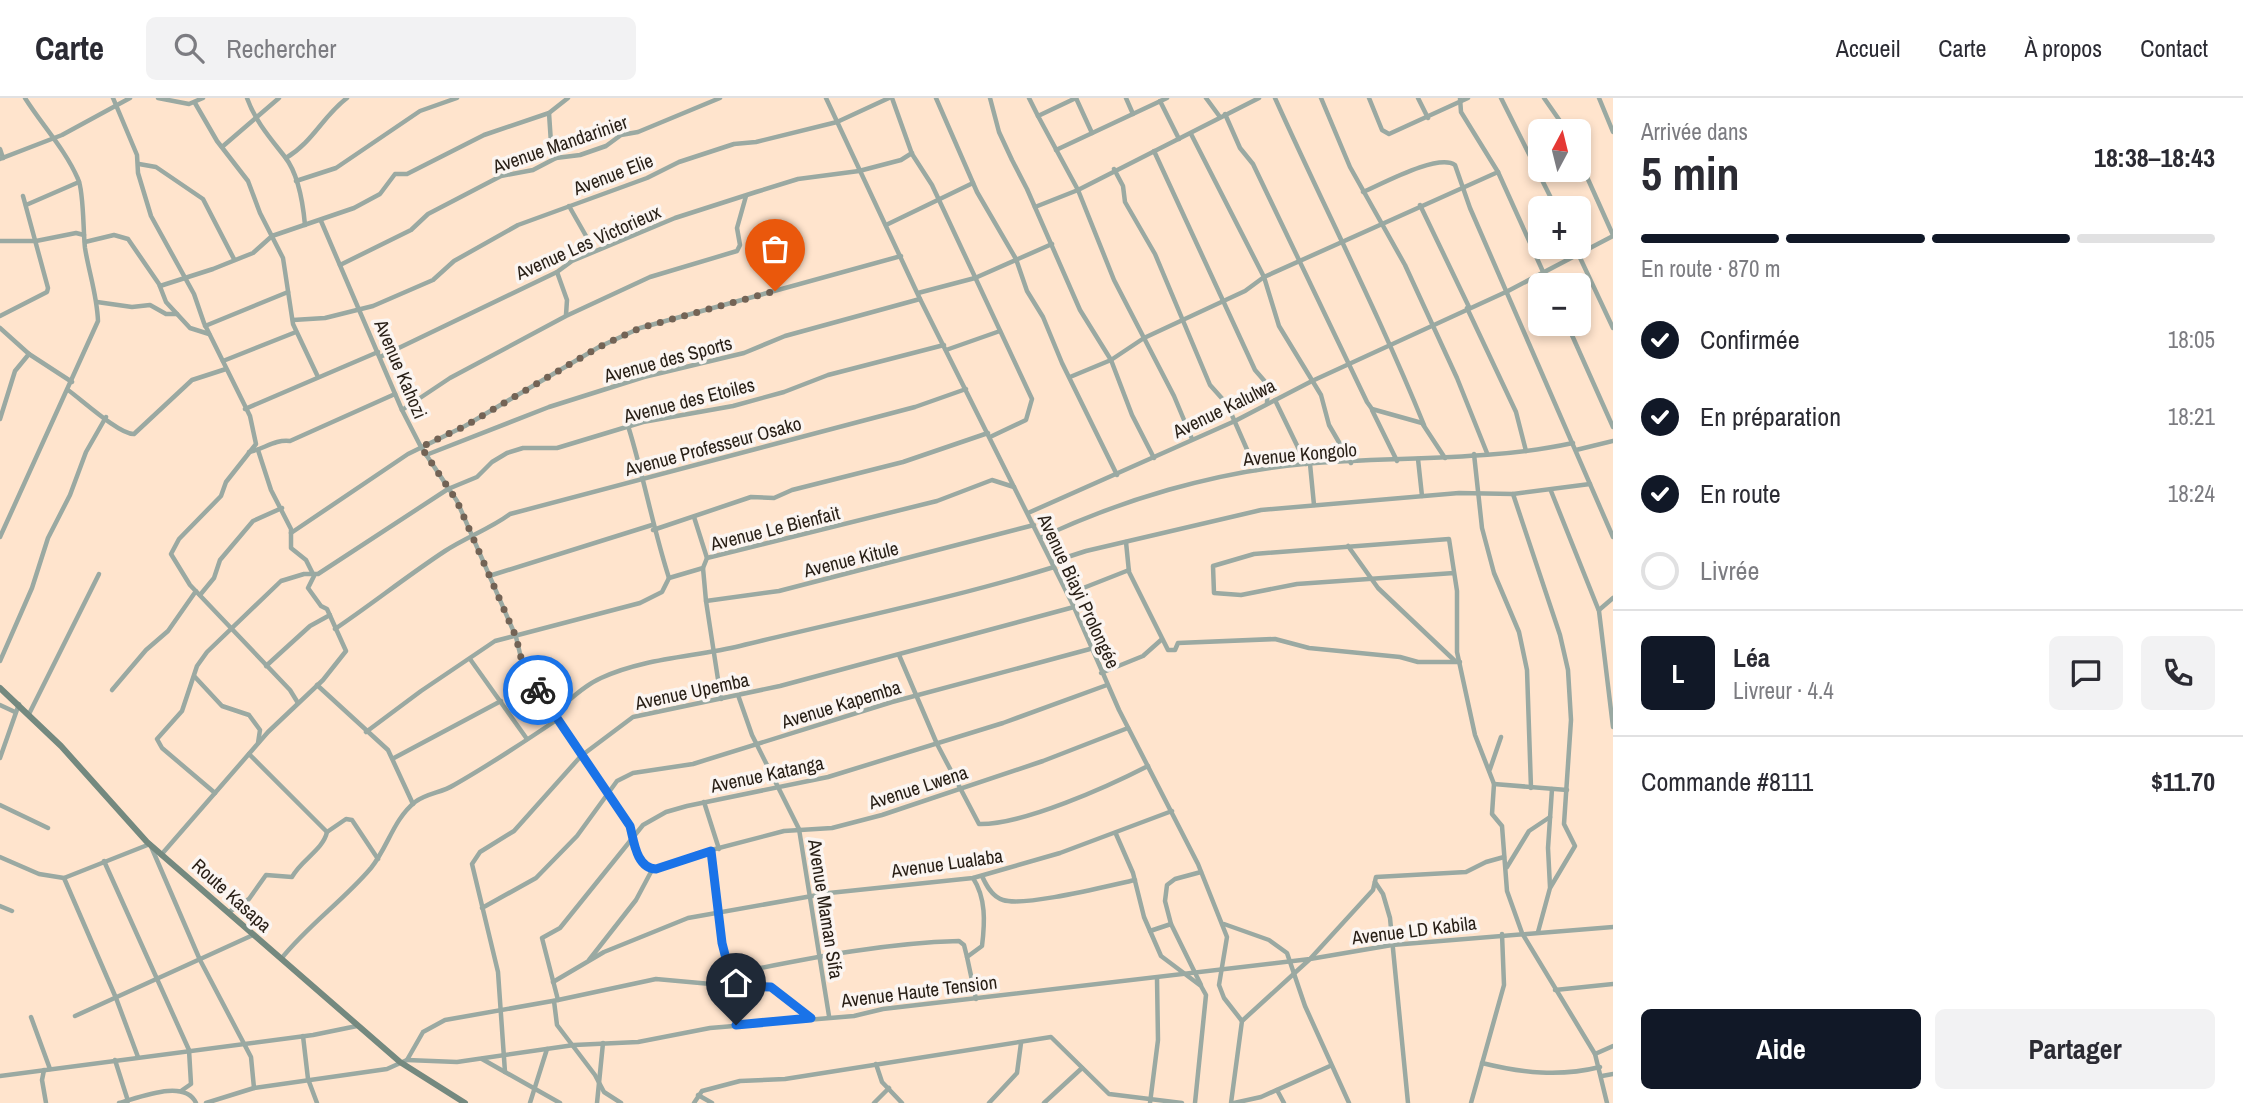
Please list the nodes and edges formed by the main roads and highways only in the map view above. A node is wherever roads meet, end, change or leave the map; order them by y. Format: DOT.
graph roads {
  1 [pos="0,688"];
  2 [pos="465,1103"];
  1 -- 2 [label="main road, Route Kasapa"];
}
